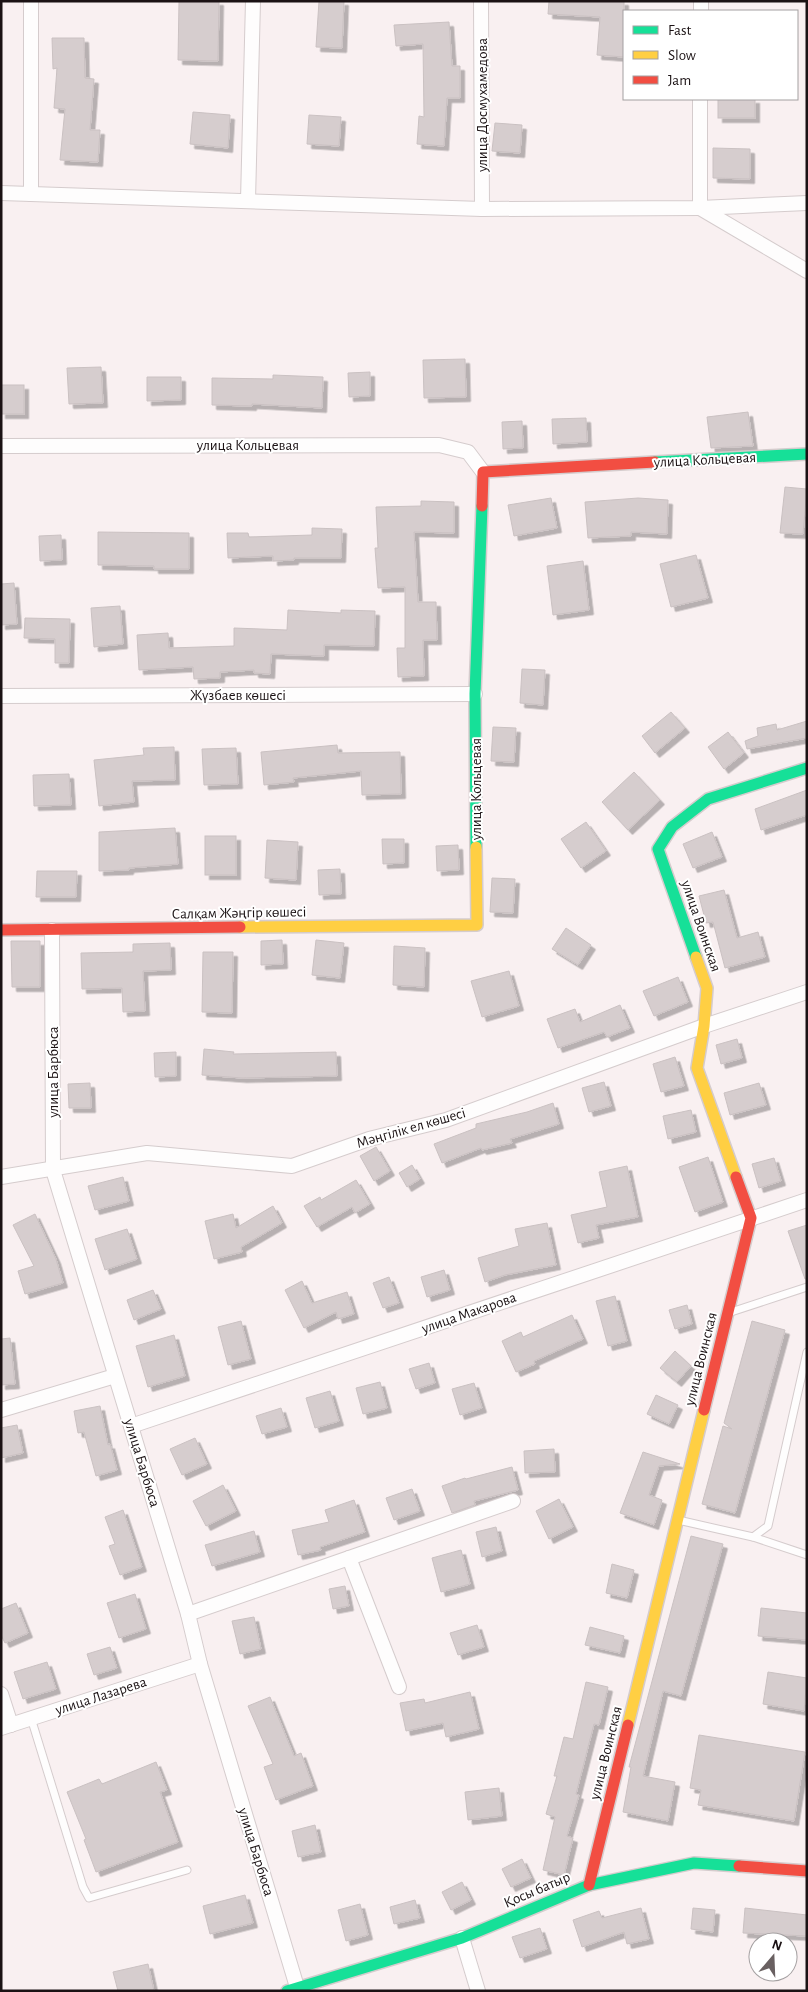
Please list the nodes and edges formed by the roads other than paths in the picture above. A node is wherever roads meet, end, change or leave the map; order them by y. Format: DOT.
graph roads {
  1 [pos="31,1"];
  2 [pos="253,1"];
  3 [pos="481,1"];
  4 [pos="700,100"];
  5 [pos="1,193"];
  6 [pos="31,194"];
  7 [pos="248,200"];
  8 [pos="807,203"];
  9 [pos="700,208"];
  10 [pos="482,209"];
  11 [pos="807,271"];
  12 [pos="1,446"];
  13 [pos="807,454"];
  14 [pos="483,472"];
  15 [pos="475,694"];
  16 [pos="1,696"];
  17 [pos="807,768"];
  18 [pos="477,925"];
  19 [pos="1,930"];
  20 [pos="52,930"];
  21 [pos="807,992"];
  22 [pos="704,1026"];
  23 [pos="53,1170"];
  24 [pos="1,1177"];
  25 [pos="807,1200"];
  26 [pos="751,1218"];
  27 [pos="807,1287"];
  28 [pos="728,1312"];
  29 [pos="807,1352"];
  30 [pos="115,1376"];
  31 [pos="1,1410"];
  32 [pos="131,1426"];
  33 [pos="513,1501"];
  34 [pos="678,1520"];
  35 [pos="753,1538"];
  36 [pos="807,1555"];
  37 [pos="349,1558"];
  38 [pos="188,1614"];
  39 [pos="200,1664"];
  40 [pos="399,1687"];
  41 [pos="1,1694"];
  42 [pos="31,1718"];
  43 [pos="6,1726"];
  44 [pos="187,1870"];
  45 [pos="807,1871"];
  46 [pos="590,1885"];
  47 [pos="462,1938"];
  48 [pos="292,1989"];
  49 [pos="478,1991"];
  1 -- 6 [label="street"];
  2 -- 7 [label="street"];
  3 -- 10 [label="street, улица Досмухамедова"];
  4 -- 9 [label="street"];
  5 -- 6 [label="street"];
  6 -- 7 [label="street"];
  7 -- 10 [label="street"];
  8 -- 9 [label="street"];
  9 -- 10 [label="street"];
  9 -- 11 [label="street"];
  12 -- 14 [label="street, улица Кольцевая"];
  13 -- 14 [label="street, улица Кольцевая"];
  14 -- 15 [label="street, улица Кольцевая"];
  15 -- 16 [label="street, Жүзбаев көшесі"];
  15 -- 18 [label="street, улица Кольцевая"];
  17 -- 22 [label="street, улица Воинская"];
  18 -- 20 [label="street, Салқам Жәңгір көшесі"];
  19 -- 20 [label="street, Салқам Жәңгір көшесі"];
  20 -- 23 [label="street, улица Барбюса"];
  21 -- 22 [label="street, Мәңгілік ел көшесі"];
  22 -- 23 [label="street, Мәңгілік ел көшесі"];
  22 -- 26 [label="street, улица Воинская"];
  23 -- 24 [label="street, Мәңгілік ел көшесі"];
  23 -- 30 [label="street, улица Барбюса"];
  25 -- 26 [label="street, улица Макарова"];
  26 -- 28 [label="street, улица Воинская"];
  26 -- 32 [label="street, улица Макарова"];
  27 -- 28 [label="lane"];
  28 -- 34 [label="street, улица Воинская"];
  29 -- 35 [label="lane"];
  30 -- 31 [label="street"];
  30 -- 32 [label="street, улица Барбюса"];
  32 -- 38 [label="street, улица Барбюса"];
  33 -- 37 [label="street"];
  34 -- 35 [label="lane"];
  34 -- 46 [label="street, улица Воинская"];
  35 -- 36 [label="lane"];
  37 -- 38 [label="street"];
  37 -- 40 [label="street"];
  38 -- 39 [label="street, улица Барбюса"];
  39 -- 42 [label="street, улица Лазарева"];
  39 -- 48 [label="street, улица Барбюса"];
  41 -- 43 [label="street"];
  42 -- 43 [label="street, улица Лазарева"];
  42 -- 44 [label="lane"];
  45 -- 46 [label="street, Қосы батыр"];
  46 -- 47 [label="street, Қосы батыр"];
  47 -- 48 [label="street, Қосы батыр"];
  47 -- 49 [label="street"];
}
